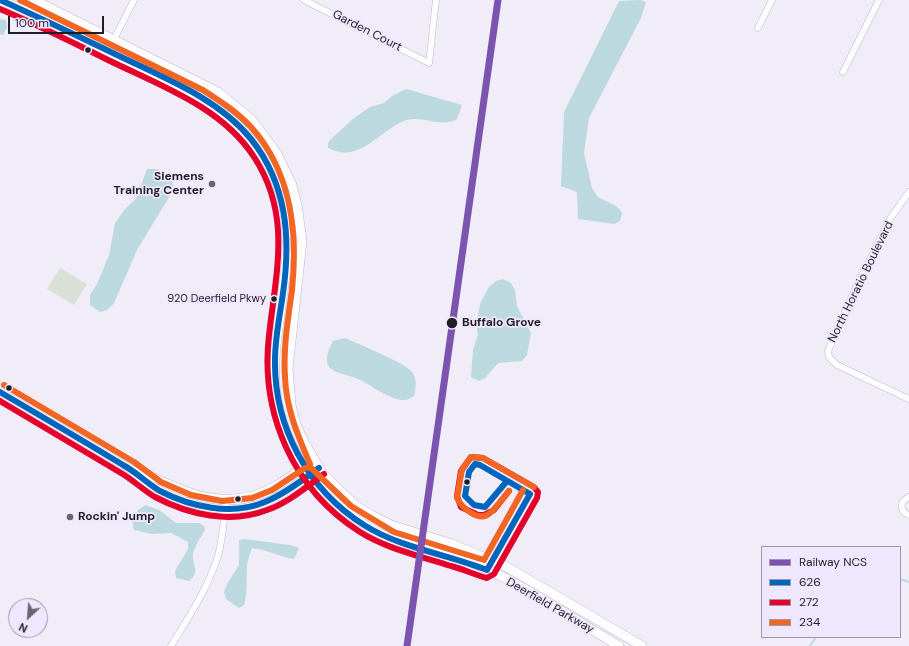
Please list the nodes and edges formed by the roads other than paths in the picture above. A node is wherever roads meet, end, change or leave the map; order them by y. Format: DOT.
graph roads {
  1 [pos="0,0"];
  2 [pos="34,0"];
  3 [pos="134,0"];
  4 [pos="304,0"];
  5 [pos="436,0"];
  6 [pos="772,0"];
  7 [pos="879,0"];
  8 [pos="758,28"];
  9 [pos="114,40"];
  10 [pos="108,51"];
  11 [pos="843,72"];
  12 [pos="909,192"];
  13 [pos="0,392"];
  14 [pos="908,396"];
  15 [pos="314,460"];
  16 [pos="303,467"];
  17 [pos="319,468"];
  18 [pos="130,469"];
  19 [pos="310,475"];
  20 [pos="909,497"];
  21 [pos="226,499"];
  22 [pos="225,510"];
  23 [pos="909,515"];
  24 [pos="171,646"];
  25 [pos="619,646"];
  26 [pos="642,646"];
  1 -- 10 [label="main road, Deerfield Parkway"];
  2 -- 9 [label="main road, Deerfield Parkway"];
  3 -- 9 [label="street"];
  4 -- 5 [label="street, Garden Court"];
  6 -- 8 [label="street"];
  7 -- 11 [label="street"];
  9 -- 10 [label="street"];
  9 -- 15 [label="main road, Deerfield Parkway"];
  10 -- 16 [label="main road, Deerfield Parkway"];
  12 -- 14 [label="street, North Horatio Boulevard"];
  13 -- 18 [label="street"];
  15 -- 16 [label="street"];
  15 -- 17 [label="main road, Deerfield Parkway"];
  16 -- 19 [label="main road, Deerfield Parkway"];
  16 -- 21 [label="street"];
  17 -- 19 [label="street"];
  17 -- 26 [label="main road, Deerfield Parkway"];
  18 -- 21 [label="street"];
  18 -- 22 [label="street"];
  19 -- 22 [label="street"];
  19 -- 25 [label="main road, Deerfield Parkway"];
  20 -- 23 [label="street"];
  21 -- 22 [label="street"];
  22 -- 24 [label="street"];
}
